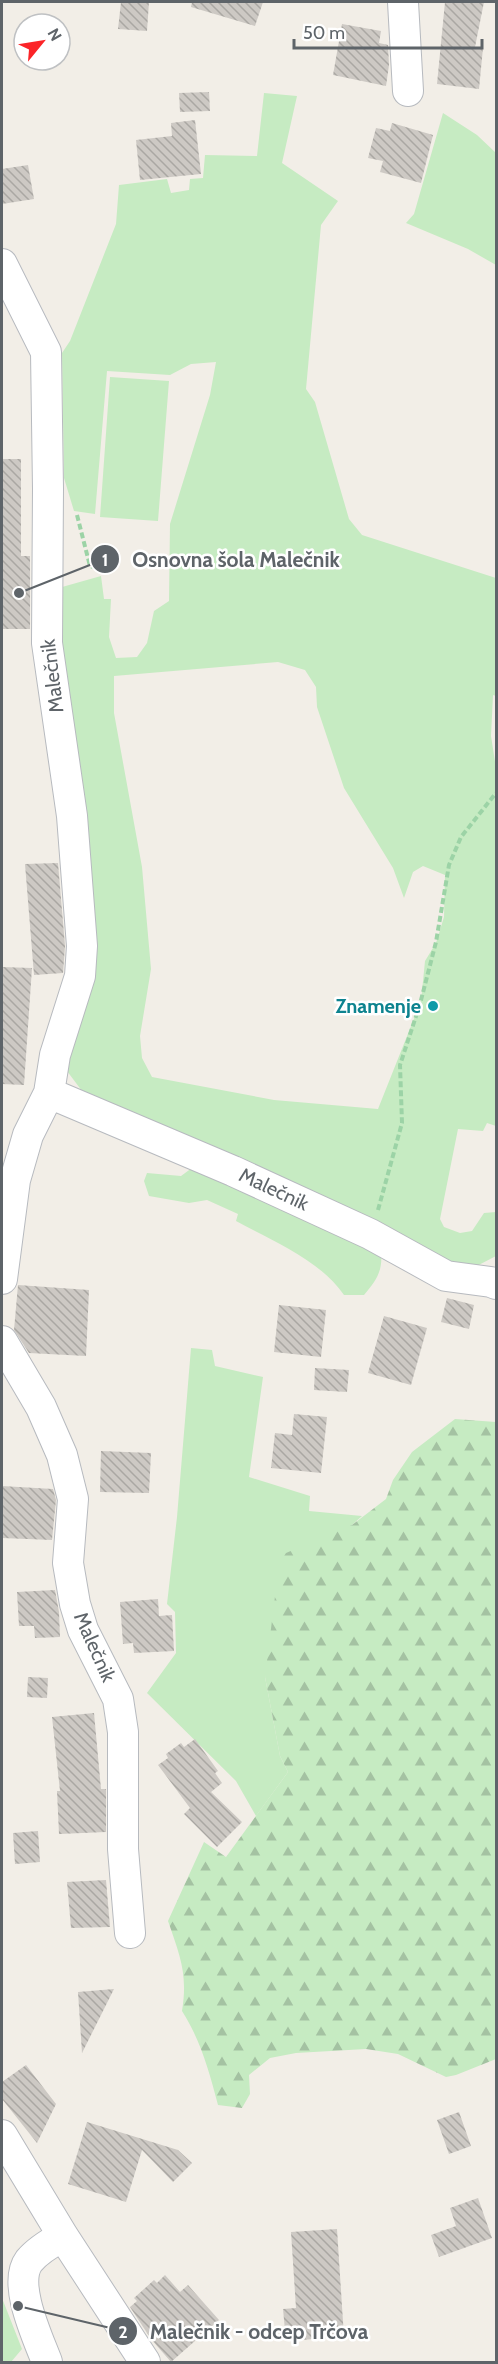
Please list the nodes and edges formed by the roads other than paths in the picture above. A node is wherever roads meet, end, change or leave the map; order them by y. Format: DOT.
graph roads {
  1 [pos="403,2"];
  2 [pos="408,92"];
  3 [pos="2,264"];
  4 [pos="49,1093"];
  5 [pos="2,1279"];
  6 [pos="495,1280"];
  7 [pos="2,1341"];
  8 [pos="130,1933"];
  9 [pos="2,2135"];
  10 [pos="63,2235"];
  11 [pos="47,2362"];
  12 [pos="145,2362"];
  1 -- 2 [label="street"];
  3 -- 4 [label="street, Malečnik"];
  4 -- 5 [label="street, Malečnik"];
  4 -- 6 [label="street, Malečnik"];
  7 -- 8 [label="street, Malečnik"];
  9 -- 10 [label="street"];
  10 -- 11 [label="street"];
  10 -- 12 [label="street"];
}
